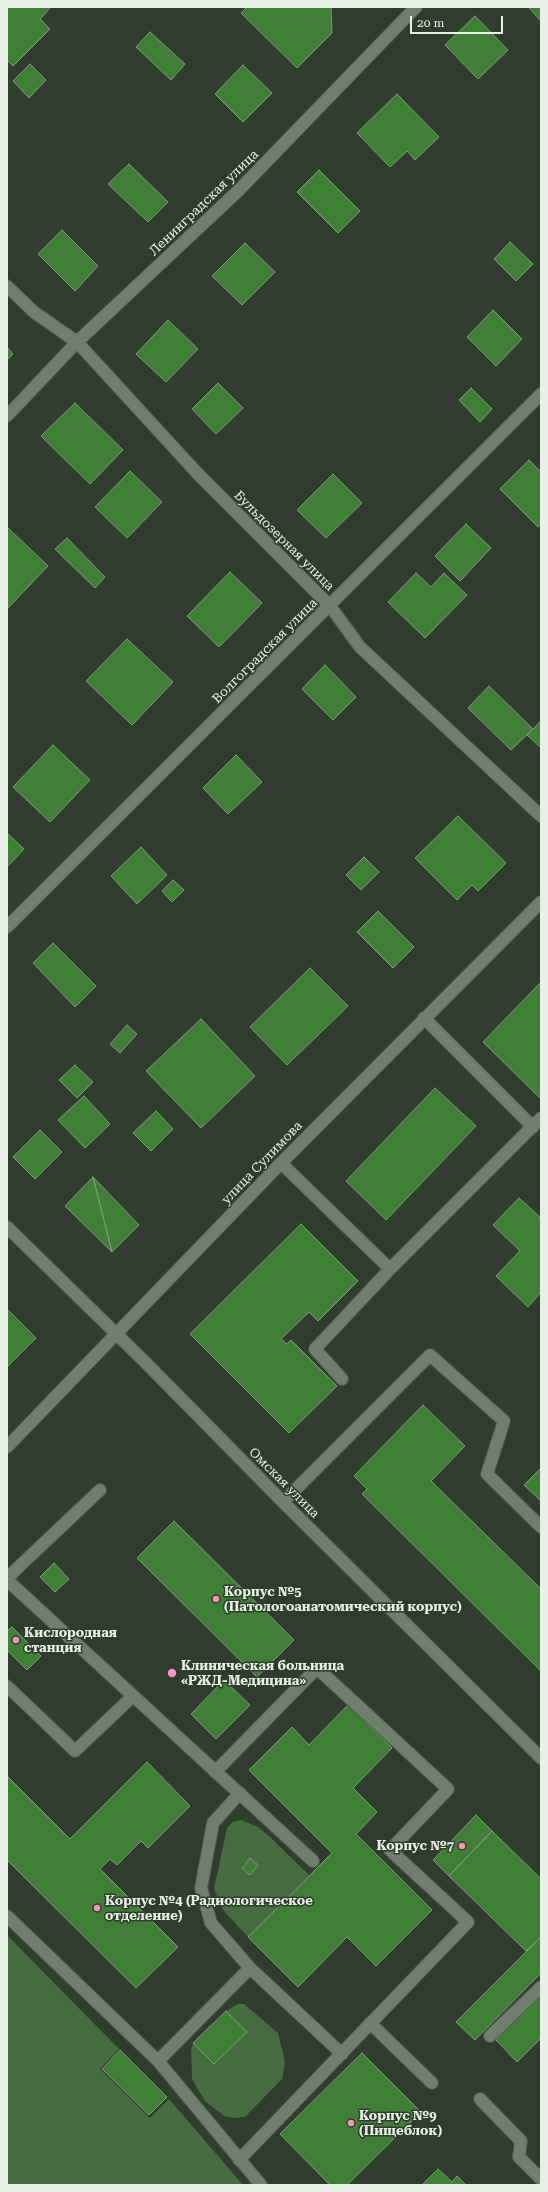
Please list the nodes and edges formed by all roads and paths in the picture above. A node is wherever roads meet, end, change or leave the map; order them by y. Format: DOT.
graph roads {
  1 [pos="416,7"];
  2 [pos="7,286"];
  3 [pos="78,342"];
  4 [pos="541,394"];
  5 [pos="7,416"];
  6 [pos="330,606"];
  7 [pos="541,816"];
  8 [pos="541,902"];
  9 [pos="7,927"];
  10 [pos="424,1018"];
  11 [pos="537,1123"];
  12 [pos="281,1163"];
  13 [pos="7,1227"];
  14 [pos="390,1269"];
  15 [pos="116,1334"];
  16 [pos="342,1379"];
  17 [pos="7,1447"];
  18 [pos="100,1490"];
  19 [pos="283,1502"];
  20 [pos="541,1527"];
  21 [pos="7,1579"];
  22 [pos="7,1686"];
  23 [pos="133,1696"];
  24 [pos="541,1758"];
  25 [pos="215,1772"];
  26 [pos="240,1793"];
  27 [pos="313,1861"];
  28 [pos="7,1916"];
  29 [pos="250,1968"];
  30 [pos="541,1987"];
  31 [pos="370,2024"];
  32 [pos="490,2036"];
  33 [pos="342,2054"];
  34 [pos="158,2061"];
  35 [pos="432,2083"];
  36 [pos="480,2099"];
  37 [pos="239,2160"];
  38 [pos="541,2179"];
  39 [pos="260,2185"];
  1 -- 3 [label="street, Ленинградская улица"];
  2 -- 3 [label="street, Бульдозерная улица"];
  3 -- 5 [label="street, Ленинградская улица"];
  3 -- 6 [label="street, Бульдозерная улица"];
  4 -- 6 [label="street, Волгоградская улица"];
  6 -- 7 [label="street, Бульдозерная улица"];
  6 -- 9 [label="street, Волгоградская улица"];
  8 -- 10 [label="street, улица Сулимова"];
  10 -- 11 [label="street"];
  10 -- 12 [label="street, улица Сулимова"];
  11 -- 14 [label="street"];
  12 -- 14 [label="street"];
  12 -- 15 [label="street, улица Сулимова"];
  13 -- 15 [label="street, Омская улица"];
  14 -- 16 [label="street"];
  15 -- 17 [label="street, улица Сулимова"];
  15 -- 19 [label="street, Омская улица"];
  18 -- 21 [label="street"];
  19 -- 20 [label="street"];
  19 -- 24 [label="street, Омская улица"];
  21 -- 23 [label="street"];
  22 -- 23 [label="street"];
  23 -- 25 [label="street"];
  25 -- 26 [label="street"];
  25 -- 31 [label="street"];
  26 -- 27 [label="street"];
  26 -- 29 [label="street"];
  28 -- 34 [label="street"];
  29 -- 33 [label="street"];
  29 -- 34 [label="street"];
  30 -- 32 [label="street"];
  31 -- 33 [label="street"];
  31 -- 35 [label="street"];
  33 -- 37 [label="street"];
  34 -- 37 [label="street"];
  36 -- 38 [label="street"];
  37 -- 39 [label="street"];
}
